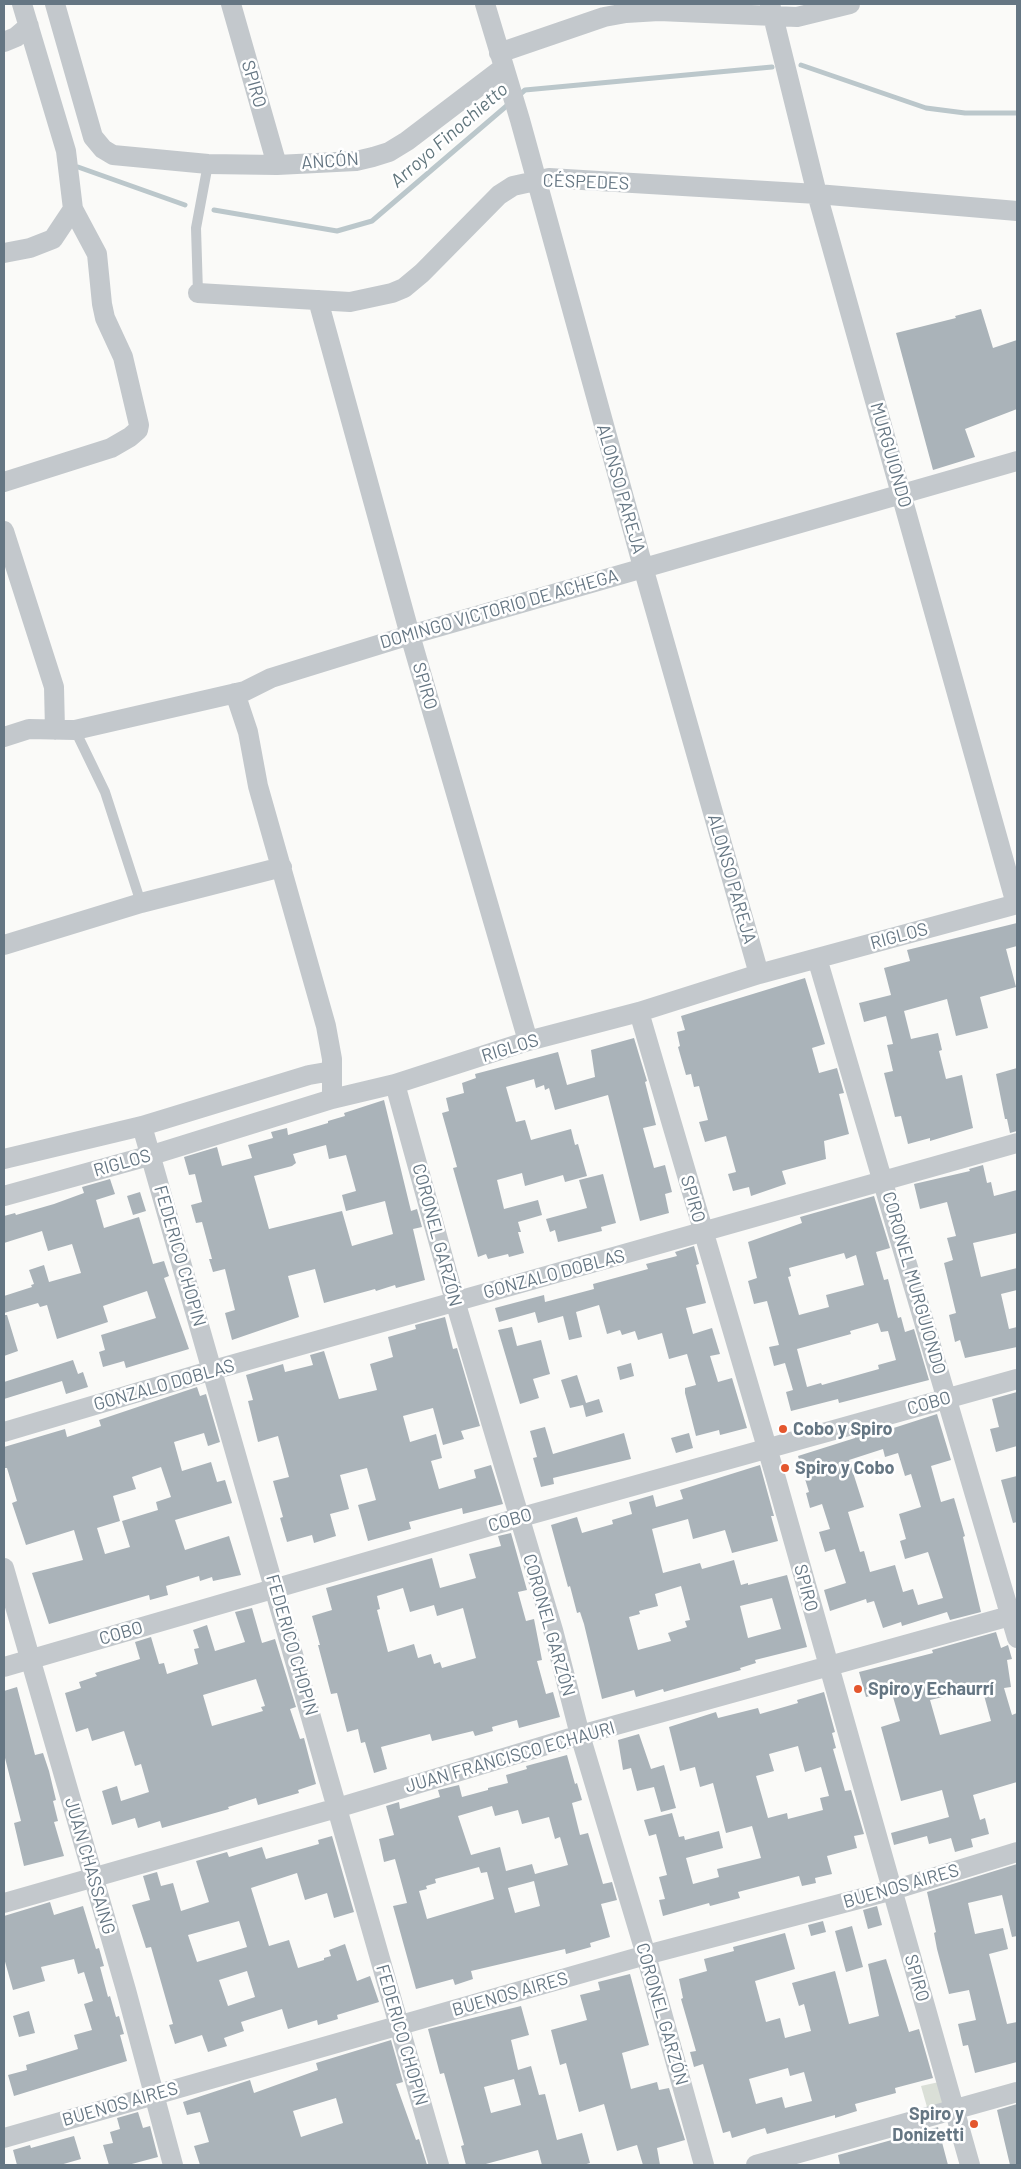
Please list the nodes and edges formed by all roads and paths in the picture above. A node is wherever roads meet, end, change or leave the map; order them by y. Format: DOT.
graph roads {
  1 [pos="22,4"];
  2 [pos="55,4"];
  3 [pos="232,4"];
  4 [pos="484,4"];
  5 [pos="850,4"];
  6 [pos="772,10"];
  7 [pos="29,26"];
  8 [pos="4,42"];
  9 [pos="501,61"];
  10 [pos="208,164"];
  11 [pos="277,165"];
  12 [pos="535,180"];
  13 [pos="817,194"];
  14 [pos="73,209"];
  15 [pos="1017,211"];
  16 [pos="4,253"];
  17 [pos="198,293"];
  18 [pos="318,300"];
  19 [pos="1017,462"];
  20 [pos="4,482"];
  21 [pos="903,495"];
  22 [pos="4,531"];
  23 [pos="643,567"];
  24 [pos="410,635"];
  25 [pos="235,693"];
  26 [pos="55,730"];
  27 [pos="75,730"];
  28 [pos="4,737"];
  29 [pos="282,867"];
  30 [pos="141,903"];
  31 [pos="1017,904"];
  32 [pos="4,945"];
  33 [pos="817,958"];
  34 [pos="759,974"];
  35 [pos="639,1012"];
  36 [pos="528,1041"];
  37 [pos="332,1071"];
  38 [pos="395,1084"];
  39 [pos="332,1098"];
  40 [pos="142,1126"];
  41 [pos="1017,1143"];
  42 [pos="152,1155"];
  43 [pos="4,1159"];
  44 [pos="884,1181"];
  45 [pos="6,1192"];
  46 [pos="703,1233"];
  47 [pos="455,1302"];
  48 [pos="213,1370"];
  49 [pos="1017,1379"];
  50 [pos="947,1398"];
  51 [pos="4,1432"];
  52 [pos="766,1450"];
  53 [pos="518,1518"];
  54 [pos="4,1568"];
  55 [pos="276,1588"];
  56 [pos="1014,1615"];
  57 [pos="1017,1638"];
  58 [pos="30,1659"];
  59 [pos="4,1667"];
  60 [pos="828,1668"];
  61 [pos="580,1735"];
  62 [pos="337,1808"];
  63 [pos="1017,1852"];
  64 [pos="94,1878"];
  65 [pos="893,1890"];
  66 [pos="4,1903"];
  67 [pos="646,1955"];
  68 [pos="400,2026"];
  69 [pos="1017,2092"];
  70 [pos="154,2094"];
  71 [pos="955,2110"];
  72 [pos="4,2138"];
  73 [pos="173,2165"];
  74 [pos="439,2165"];
  75 [pos="704,2165"];
  76 [pos="756,2165"];
  77 [pos="970,2165"];
  1 -- 7 [label="street"];
  2 -- 10 [label="street, ANCÓN"];
  3 -- 11 [label="street, SPIRO"];
  4 -- 9 [label="street, ALONSO PAREJA"];
  5 -- 6 [label="street, ANCÓN"];
  6 -- 9 [label="street, ANCÓN"];
  6 -- 13 [label="street, MURGUIONDO"];
  7 -- 8 [label="street"];
  7 -- 14 [label="street"];
  9 -- 11 [label="street, ANCÓN"];
  9 -- 12 [label="street, ALONSO PAREJA"];
  10 -- 11 [label="street, ANCÓN"];
  10 -- 17 [label="lane"];
  12 -- 13 [label="street, CÉSPEDES"];
  12 -- 18 [label="street, CÉSPEDES"];
  12 -- 23 [label="street, ALONSO PAREJA"];
  13 -- 15 [label="street, CÉSPEDES"];
  13 -- 21 [label="street, MURGUIONDO"];
  14 -- 16 [label="street"];
  14 -- 20 [label="street"];
  17 -- 18 [label="street, CÉSPEDES"];
  18 -- 24 [label="street, SPIRO"];
  19 -- 21 [label="street, DOMINGO VICTORIO DE ACHEGA"];
  21 -- 23 [label="street, DOMINGO VICTORIO DE ACHEGA"];
  21 -- 31 [label="street, MURGUIONDO"];
  22 -- 26 [label="street"];
  23 -- 24 [label="street, DOMINGO VICTORIO DE ACHEGA"];
  23 -- 34 [label="street, ALONSO PAREJA"];
  24 -- 25 [label="street, DOMINGO VICTORIO DE ACHEGA"];
  24 -- 36 [label="street, SPIRO"];
  25 -- 27 [label="street, DOMINGO VICTORIO DE ACHEGA"];
  25 -- 29 [label="street"];
  26 -- 27 [label="street, DOMINGO VICTORIO DE ACHEGA"];
  26 -- 28 [label="street, DOMINGO VICTORIO DE ACHEGA"];
  27 -- 30 [label="lane"];
  29 -- 30 [label="street"];
  29 -- 37 [label="street"];
  30 -- 32 [label="street"];
  31 -- 33 [label="street, RIGLOS"];
  33 -- 34 [label="street, RIGLOS"];
  33 -- 44 [label="street, CORONEL MURGUIONDO"];
  34 -- 35 [label="street, RIGLOS"];
  35 -- 36 [label="street, RIGLOS"];
  35 -- 46 [label="street, SPIRO"];
  36 -- 38 [label="street, RIGLOS"];
  37 -- 39 [label="street"];
  37 -- 40 [label="street"];
  38 -- 39 [label="street, RIGLOS"];
  38 -- 47 [label="street, CORONEL GARZÓN"];
  39 -- 42 [label="street, RIGLOS"];
  40 -- 42 [label="street, FEDERICO CHOPIN"];
  40 -- 43 [label="street"];
  41 -- 44 [label="street, GONZALO DOBLAS"];
  42 -- 45 [label="street, RIGLOS"];
  42 -- 48 [label="street, FEDERICO CHOPIN"];
  44 -- 46 [label="street, GONZALO DOBLAS"];
  44 -- 50 [label="street, CORONEL MURGUIONDO"];
  46 -- 47 [label="street, GONZALO DOBLAS"];
  46 -- 52 [label="street, SPIRO"];
  47 -- 48 [label="street, GONZALO DOBLAS"];
  47 -- 53 [label="street, CORONEL GARZÓN"];
  48 -- 51 [label="street, GONZALO DOBLAS"];
  48 -- 55 [label="street, FEDERICO CHOPIN"];
  49 -- 50 [label="street, COBO"];
  50 -- 52 [label="street, COBO"];
  50 -- 56 [label="street, CORONEL MURGUIONDO"];
  52 -- 53 [label="street, COBO"];
  52 -- 60 [label="street, SPIRO"];
  53 -- 55 [label="street, COBO"];
  53 -- 61 [label="street, CORONEL GARZÓN"];
  54 -- 58 [label="street, JUAN CHASSAING"];
  55 -- 58 [label="street, COBO"];
  55 -- 62 [label="street, FEDERICO CHOPIN"];
  56 -- 57 [label="street, CORONEL MURGUIONDO"];
  56 -- 60 [label="street, JUAN FRANCISCO ECHAURI"];
  58 -- 59 [label="street, COBO"];
  58 -- 64 [label="street, JUAN CHASSAING"];
  60 -- 61 [label="street, JUAN FRANCISCO ECHAURI"];
  60 -- 65 [label="street, SPIRO"];
  61 -- 62 [label="street, JUAN FRANCISCO ECHAURI"];
  61 -- 67 [label="street, CORONEL GARZÓN"];
  62 -- 64 [label="street, JUAN FRANCISCO ECHAURI"];
  62 -- 68 [label="street, FEDERICO CHOPIN"];
  63 -- 65 [label="street, BUENOS AIRES"];
  64 -- 66 [label="street, JUAN FRANCISCO ECHAURI"];
  64 -- 70 [label="street, JUAN CHASSAING"];
  65 -- 67 [label="street, BUENOS AIRES"];
  65 -- 71 [label="street, SPIRO"];
  67 -- 68 [label="street, BUENOS AIRES"];
  67 -- 75 [label="street, CORONEL GARZÓN"];
  68 -- 70 [label="street, BUENOS AIRES"];
  68 -- 74 [label="street, FEDERICO CHOPIN"];
  69 -- 71 [label="street"];
  70 -- 72 [label="street, BUENOS AIRES"];
  70 -- 73 [label="street, JUAN CHASSAING"];
  71 -- 76 [label="street"];
  71 -- 77 [label="street, SPIRO"];
}
